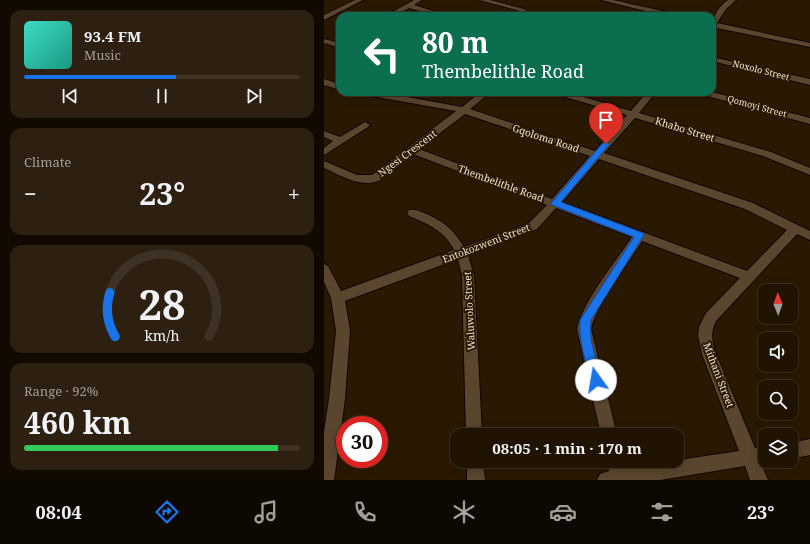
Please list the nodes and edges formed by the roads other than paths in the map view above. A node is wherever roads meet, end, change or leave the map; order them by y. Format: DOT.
graph roads {
  1 [pos="360,0"];
  2 [pos="419,0"];
  3 [pos="482,0"];
  4 [pos="604,0"];
  5 [pos="733,0"];
  6 [pos="408,6"];
  7 [pos="397,12"];
  8 [pos="431,12"];
  9 [pos="525,12"];
  10 [pos="658,12"];
  11 [pos="324,18"];
  12 [pos="716,19"];
  13 [pos="716,25"];
  14 [pos="324,41"];
  15 [pos="336,43"];
  16 [pos="810,45"];
  17 [pos="716,60"];
  18 [pos="324,82"];
  19 [pos="810,82"];
  20 [pos="336,86"];
  21 [pos="387,96"];
  22 [pos="407,96"];
  23 [pos="482,96"];
  24 [pos="572,96"];
  25 [pos="649,96"];
  26 [pos="716,96"];
  27 [pos="403,99"];
  28 [pos="463,110"];
  29 [pos="633,114"];
  30 [pos="810,121"];
  31 [pos="365,125"];
  32 [pos="324,134"];
  33 [pos="341,141"];
  34 [pos="411,150"];
  35 [pos="324,152"];
  36 [pos="597,155"];
  37 [pos="324,164"];
  38 [pos="810,172"];
  39 [pos="555,203"];
  40 [pos="413,214"];
  41 [pos="795,229"];
  42 [pos="640,235"];
  43 [pos="810,236"];
  44 [pos="461,253"];
  45 [pos="324,269"];
  46 [pos="748,276"];
  47 [pos="338,298"];
  48 [pos="474,428"];
  49 [pos="607,428"];
  50 [pos="810,448"];
  51 [pos="798,449"];
  52 [pos="758,456"];
  53 [pos="475,468"];
  54 [pos="615,468"];
  55 [pos="758,468"];
  56 [pos="615,479"];
  57 [pos="325,480"];
  58 [pos="476,480"];
  59 [pos="759,480"];
  1 -- 11 [label="street"];
  2 -- 6 [label="street"];
  3 -- 9 [label="street"];
  4 -- 10 [label="street"];
  5 -- 12 [label="street"];
  6 -- 7 [label="street"];
  6 -- 8 [label="street"];
  13 -- 16 [label="street"];
  14 -- 15 [label="street"];
  17 -- 19 [label="street, Noxolo Street"];
  18 -- 20 [label="street"];
  21 -- 27 [label="street, Gqoloma Road"];
  22 -- 27 [label="street"];
  23 -- 28 [label="street"];
  24 -- 29 [label="street, Khabo Street"];
  25 -- 29 [label="street, Entokozweni Street"];
  26 -- 30 [label="street, Qomoyi Street"];
  27 -- 28 [label="street, Gqoloma Road"];
  28 -- 34 [label="street, Ngesi Crescent"];
  28 -- 36 [label="street, Gqoloma Road"];
  29 -- 36 [label="street, Entokozweni Street"];
  29 -- 38 [label="street, Khabo Street"];
  31 -- 33 [label="street"];
  32 -- 33 [label="street"];
  33 -- 35 [label="street"];
  34 -- 37 [label="street, Ngesi Crescent"];
  34 -- 39 [label="street, Thembelithle Road"];
  36 -- 39 [label="street, Entokozweni Street"];
  36 -- 41 [label="street, Gqoloma Road"];
  39 -- 42 [label="street, Thembelithle Road"];
  39 -- 44 [label="street, Entokozweni Street"];
  40 -- 44 [label="street, Waluwolo Street"];
  41 -- 43 [label="street, Gqoloma Road"];
  41 -- 46 [label="street, Mithani Street"];
  42 -- 46 [label="street, Thembelithle Road"];
  42 -- 49 [label="street"];
  44 -- 47 [label="street, Entokozweni Street"];
  44 -- 48 [label="street, Waluwolo Street"];
  45 -- 47 [label="street"];
  46 -- 52 [label="street, Mithani Street"];
  47 -- 57 [label="street"];
  50 -- 51 [label="street"];
  52 -- 56 [label="street"];
  53 -- 58 [label="street"];
  54 -- 56 [label="street"];
  55 -- 59 [label="street, Mithani Street"];
}
